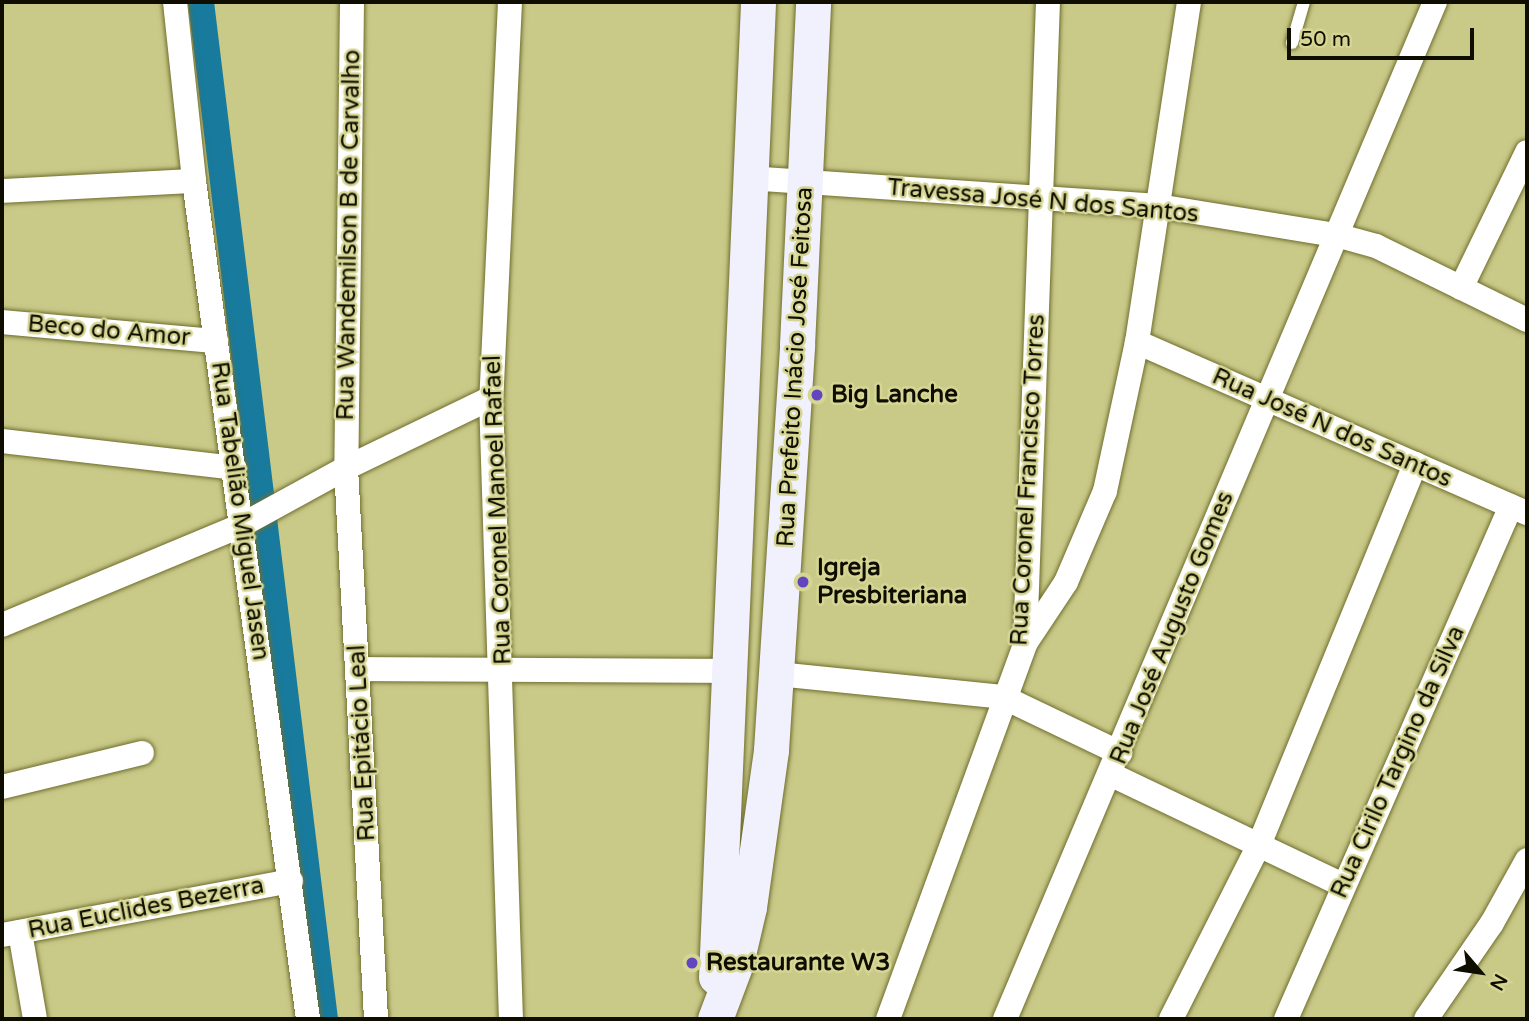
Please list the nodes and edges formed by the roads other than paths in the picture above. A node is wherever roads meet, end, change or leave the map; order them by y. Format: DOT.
graph roads {
  1 [pos="175,2"];
  2 [pos="352,2"];
  3 [pos="510,2"];
  4 [pos="758,2"];
  5 [pos="813,2"];
  6 [pos="1048,2"];
  7 [pos="1189,2"];
  8 [pos="1304,2"];
  9 [pos="1436,2"];
  10 [pos="756,38"];
  11 [pos="811,40"];
  12 [pos="1292,43"];
  13 [pos="1525,161"];
  14 [pos="749,178"];
  15 [pos="194,181"];
  16 [pos="806,181"];
  17 [pos="2,191"];
  18 [pos="1039,197"];
  19 [pos="1158,206"];
  20 [pos="1336,235"];
  21 [pos="1461,288"];
  22 [pos="1527,320"];
  23 [pos="2,322"];
  24 [pos="216,341"];
  25 [pos="1137,342"];
  26 [pos="744,344"];
  27 [pos="797,345"];
  28 [pos="491,398"];
  29 [pos="1265,399"];
  30 [pos="2,441"];
  31 [pos="1415,464"];
  32 [pos="234,468"];
  33 [pos="346,468"];
  34 [pos="738,495"];
  35 [pos="788,498"];
  36 [pos="1519,509"];
  37 [pos="242,526"];
  38 [pos="2,625"];
  39 [pos="1025,644"];
  40 [pos="502,668"];
  41 [pos="358,669"];
  42 [pos="732,671"];
  43 [pos="777,674"];
  44 [pos="1003,697"];
  45 [pos="142,753"];
  46 [pos="1116,764"];
  47 [pos="2,787"];
  48 [pos="1259,845"];
  49 [pos="1527,860"];
  50 [pos="291,881"];
  51 [pos="1343,885"];
  52 [pos="11,933"];
  53 [pos="35,1019"];
  54 [pos="308,1019"];
  55 [pos="376,1019"];
  56 [pos="511,1019"];
  57 [pos="714,1019"];
  58 [pos="888,1019"];
  59 [pos="1005,1019"];
  60 [pos="1171,1019"];
  61 [pos="1286,1019"];
  62 [pos="1426,1019"];
  1 -- 15 [label="street, Rua Tabelião Miguel Jasen"];
  2 -- 33 [label="street, Rua Wandemilson B de Carvalho"];
  3 -- 28 [label="street, Rua Coronel Manoel Rafael"];
  4 -- 10 [label="main road, Rua Prefeito Inácio José Feitosa"];
  5 -- 11 [label="main road, Rua Prefeito Inácio José Feitosa"];
  6 -- 18 [label="street, Rua Coronel Francisco Torres"];
  7 -- 19 [label="street"];
  8 -- 12 [label="lane"];
  9 -- 20 [label="street, Rua José Augusto Gomes"];
  10 -- 11 [label="main road"];
  10 -- 14 [label="main road, Rua Prefeito Inácio José Feitosa"];
  11 -- 16 [label="main road, Rua Prefeito Inácio José Feitosa"];
  13 -- 21 [label="street"];
  14 -- 16 [label="street, Travessa José N dos Santos"];
  14 -- 26 [label="main road, Rua Prefeito Inácio José Feitosa"];
  15 -- 17 [label="street"];
  15 -- 24 [label="street, Rua Tabelião Miguel Jasen"];
  16 -- 18 [label="street, Travessa José N dos Santos"];
  16 -- 27 [label="main road, Rua Prefeito Inácio José Feitosa"];
  18 -- 19 [label="street, Travessa José N dos Santos"];
  18 -- 39 [label="street, Rua Coronel Francisco Torres"];
  19 -- 20 [label="street, Travessa José N dos Santos"];
  19 -- 25 [label="street"];
  20 -- 21 [label="street, Travessa José N dos Santos"];
  20 -- 29 [label="street, Rua José Augusto Gomes"];
  21 -- 22 [label="street, Travessa José N dos Santos"];
  23 -- 24 [label="street, Beco do Amor"];
  24 -- 32 [label="street, Rua Tabelião Miguel Jasen"];
  25 -- 29 [label="street, Rua José N dos Santos"];
  25 -- 39 [label="street"];
  26 -- 27 [label="main road"];
  26 -- 34 [label="main road, Rua Prefeito Inácio José Feitosa"];
  27 -- 35 [label="main road, Rua Prefeito Inácio José Feitosa"];
  28 -- 33 [label="street"];
  28 -- 40 [label="street, Rua Coronel Manoel Rafael"];
  29 -- 31 [label="street, Rua José N dos Santos"];
  29 -- 46 [label="street, Rua José Augusto Gomes"];
  30 -- 32 [label="street"];
  31 -- 36 [label="street, Rua José N dos Santos"];
  31 -- 48 [label="street"];
  32 -- 37 [label="street, Rua Tabelião Miguel Jasen"];
  33 -- 37 [label="street"];
  33 -- 41 [label="street, Rua Epitácio Leal"];
  34 -- 35 [label="main road"];
  34 -- 42 [label="main road, Rua Prefeito Inácio José Feitosa"];
  35 -- 43 [label="main road, Rua Prefeito Inácio José Feitosa"];
  36 -- 51 [label="street, Rua Cirilo Targino da Silva"];
  37 -- 38 [label="street"];
  37 -- 50 [label="street, Rua Tabelião Miguel Jasen"];
  39 -- 44 [label="street, Rua Coronel Francisco Torres"];
  40 -- 41 [label="street"];
  40 -- 42 [label="street"];
  40 -- 56 [label="street, Rua Coronel Manoel Rafael"];
  41 -- 55 [label="street, Rua Epitácio Leal"];
  42 -- 57 [label="main road, Rua Prefeito Inácio José Feitosa"];
  43 -- 44 [label="street"];
  43 -- 57 [label="main road, Rua Prefeito Inácio José Feitosa"];
  44 -- 46 [label="street"];
  44 -- 58 [label="street, Rua Coronel Francisco Torres"];
  45 -- 47 [label="street"];
  46 -- 48 [label="street"];
  46 -- 59 [label="street, Rua José Augusto Gomes"];
  48 -- 51 [label="street"];
  48 -- 60 [label="street"];
  49 -- 62 [label="street"];
  50 -- 52 [label="street, Rua Euclides Bezerra"];
  50 -- 54 [label="street, Rua Tabelião Miguel Jasen"];
  51 -- 61 [label="street, Rua Cirilo Targino da Silva"];
  52 -- 53 [label="street"];
}
